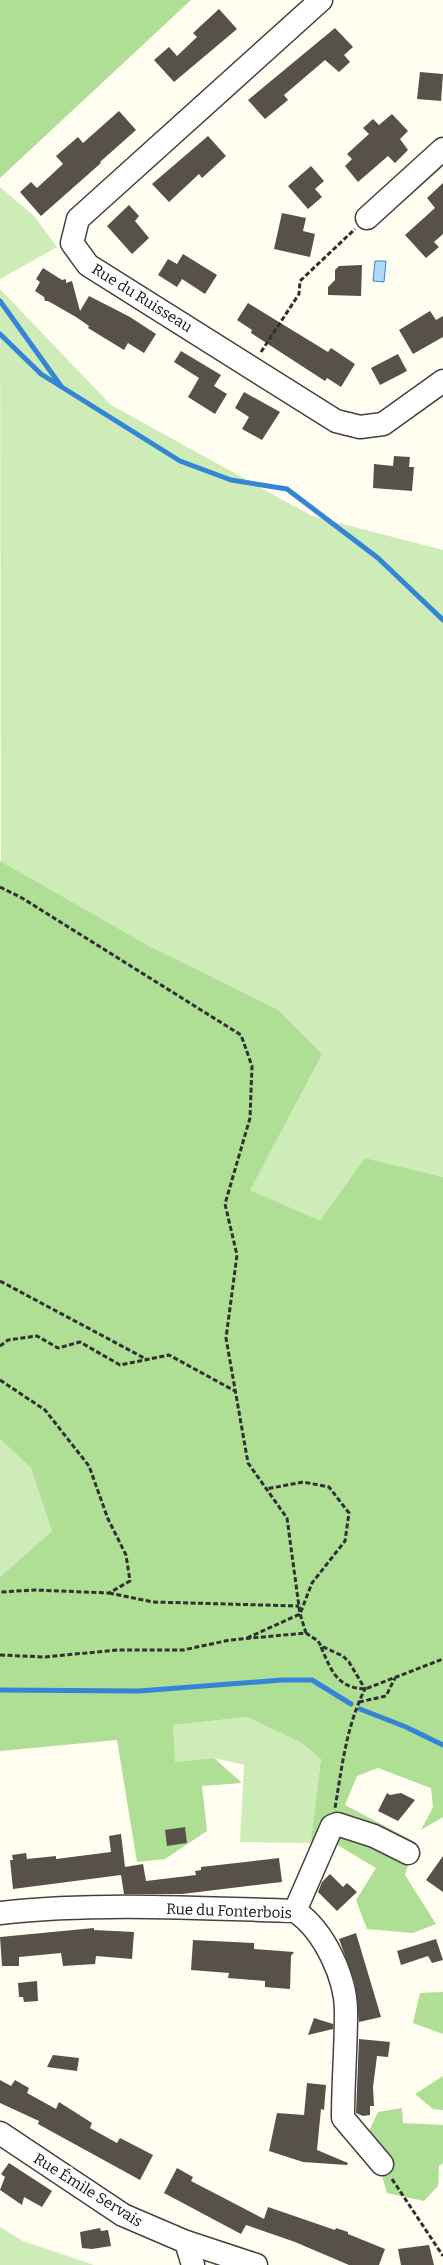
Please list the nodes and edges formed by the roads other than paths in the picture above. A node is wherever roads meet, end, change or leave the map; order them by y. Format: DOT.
graph roads {
  1 [pos="320,0"];
  2 [pos="443,149"];
  3 [pos="367,218"];
  4 [pos="443,381"];
  5 [pos="408,1853"];
  6 [pos="295,1911"];
  7 [pos="0,1913"];
  8 [pos="0,2133"];
  9 [pos="382,2164"];
  10 [pos="186,2242"];
  11 [pos="193,2265"];
  12 [pos="256,2265"];
  1 -- 4 [label="street, Rue du Ruisseau"];
  2 -- 3 [label="street"];
  5 -- 6 [label="street"];
  6 -- 7 [label="street, Rue du Fonterbois"];
  6 -- 9 [label="street, Rue du Fonterbois"];
  8 -- 10 [label="street, Rue Émile Servais"];
  10 -- 11 [label="street"];
  10 -- 12 [label="street, Rue Émile Servais"];
}
